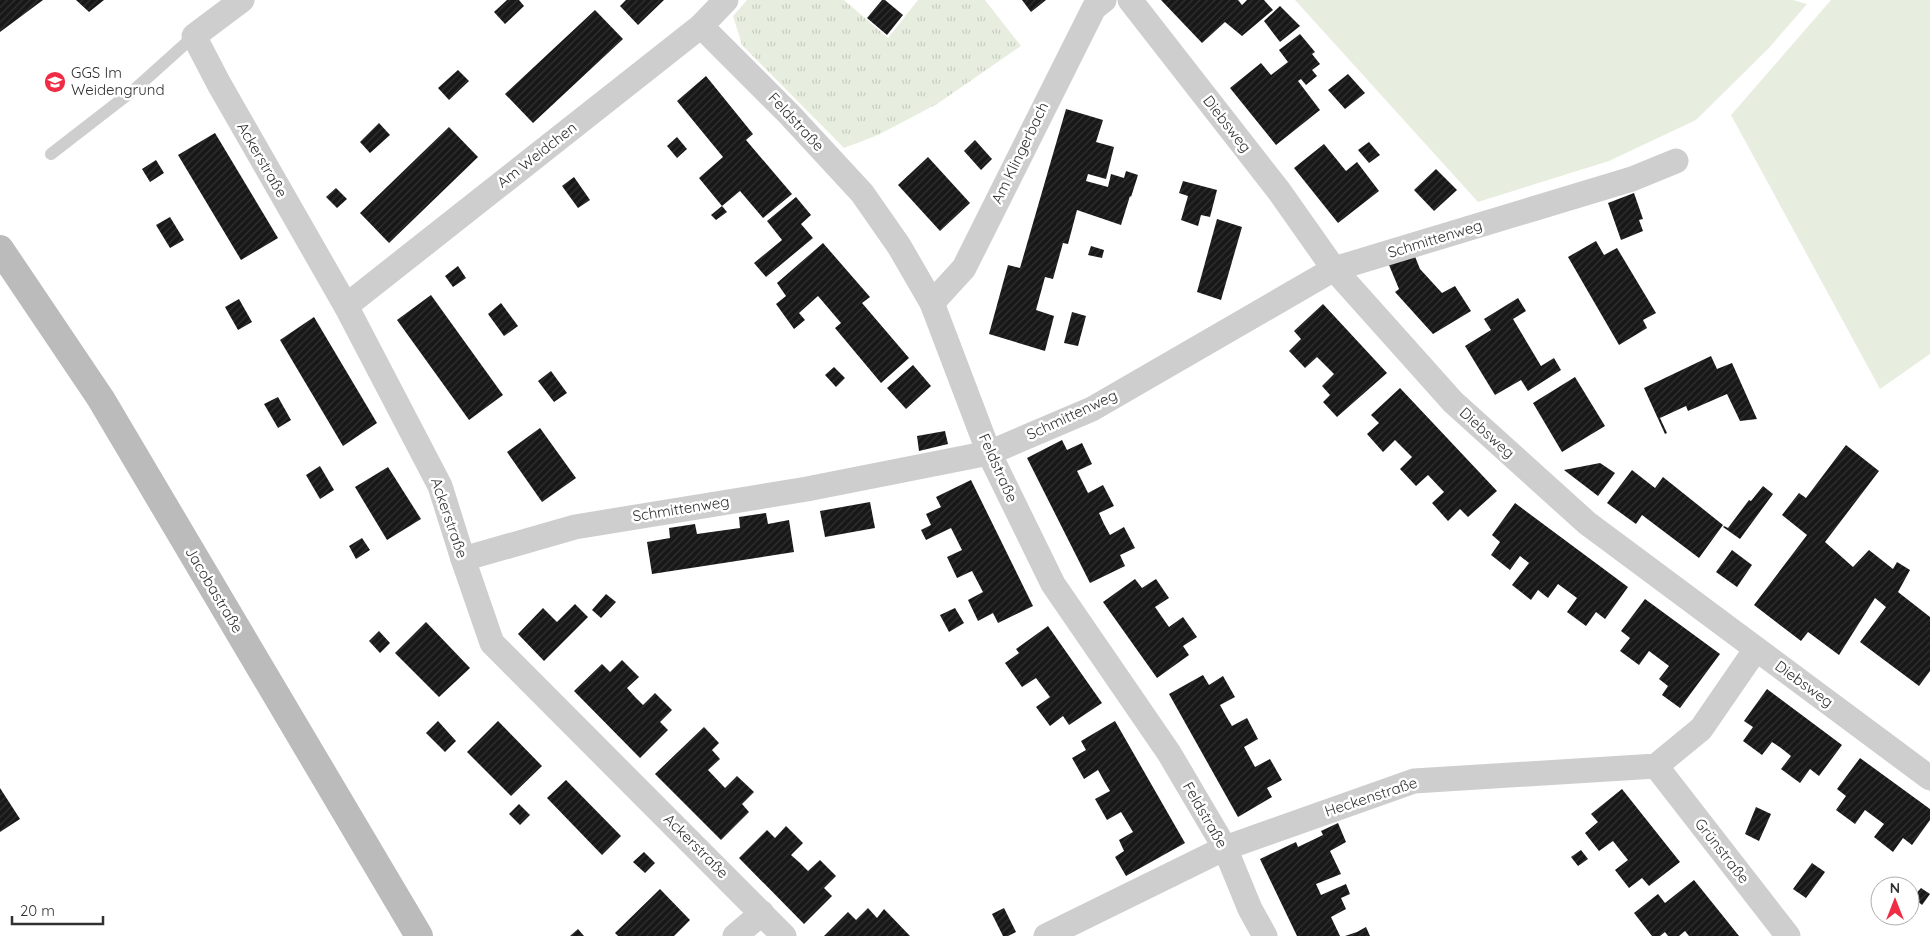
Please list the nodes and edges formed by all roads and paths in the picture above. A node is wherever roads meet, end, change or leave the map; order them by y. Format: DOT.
graph roads {
  1 [pos="242,0"];
  2 [pos="726,0"];
  3 [pos="1104,0"];
  4 [pos="1130,0"];
  5 [pos="701,26"];
  6 [pos="194,36"];
  7 [pos="51,154"];
  8 [pos="1676,161"];
  9 [pos="0,249"];
  10 [pos="1334,270"];
  11 [pos="932,304"];
  12 [pos="346,306"];
  13 [pos="989,453"];
  14 [pos="463,558"];
  15 [pos="1756,649"];
  16 [pos="1656,766"];
  17 [pos="1930,778"];
  18 [pos="1225,848"];
  19 [pos="762,913"];
  20 [pos="420,936"];
  21 [pos="734,936"];
  22 [pos="784,936"];
  23 [pos="1046,936"];
  24 [pos="1265,936"];
  25 [pos="1788,936"];
  1 -- 6 [label="street"];
  2 -- 5 [label="street, Am Weidchen"];
  3 -- 11 [label="street, Am Klingerbach"];
  4 -- 10 [label="street, Diebsweg"];
  5 -- 11 [label="street, Feldstraße"];
  5 -- 12 [label="street, Am Weidchen"];
  6 -- 7 [label="lane"];
  6 -- 12 [label="street, Ackerstraße"];
  8 -- 10 [label="street, Schmittenweg"];
  9 -- 20 [label="street, Jacobastraße"];
  10 -- 13 [label="street, Schmittenweg"];
  10 -- 15 [label="street, Diebsweg"];
  11 -- 13 [label="street, Feldstraße"];
  12 -- 14 [label="street, Ackerstraße"];
  13 -- 14 [label="street, Schmittenweg"];
  13 -- 18 [label="street, Feldstraße"];
  14 -- 19 [label="street, Ackerstraße"];
  15 -- 16 [label="street"];
  15 -- 17 [label="street, Diebsweg"];
  16 -- 18 [label="street, Heckenstraße"];
  16 -- 25 [label="street, Grünstraße"];
  18 -- 23 [label="street, Heckenstraße"];
  18 -- 24 [label="street, Feldstraße"];
  19 -- 21 [label="street"];
  19 -- 22 [label="street, Ackerstraße"];
}
